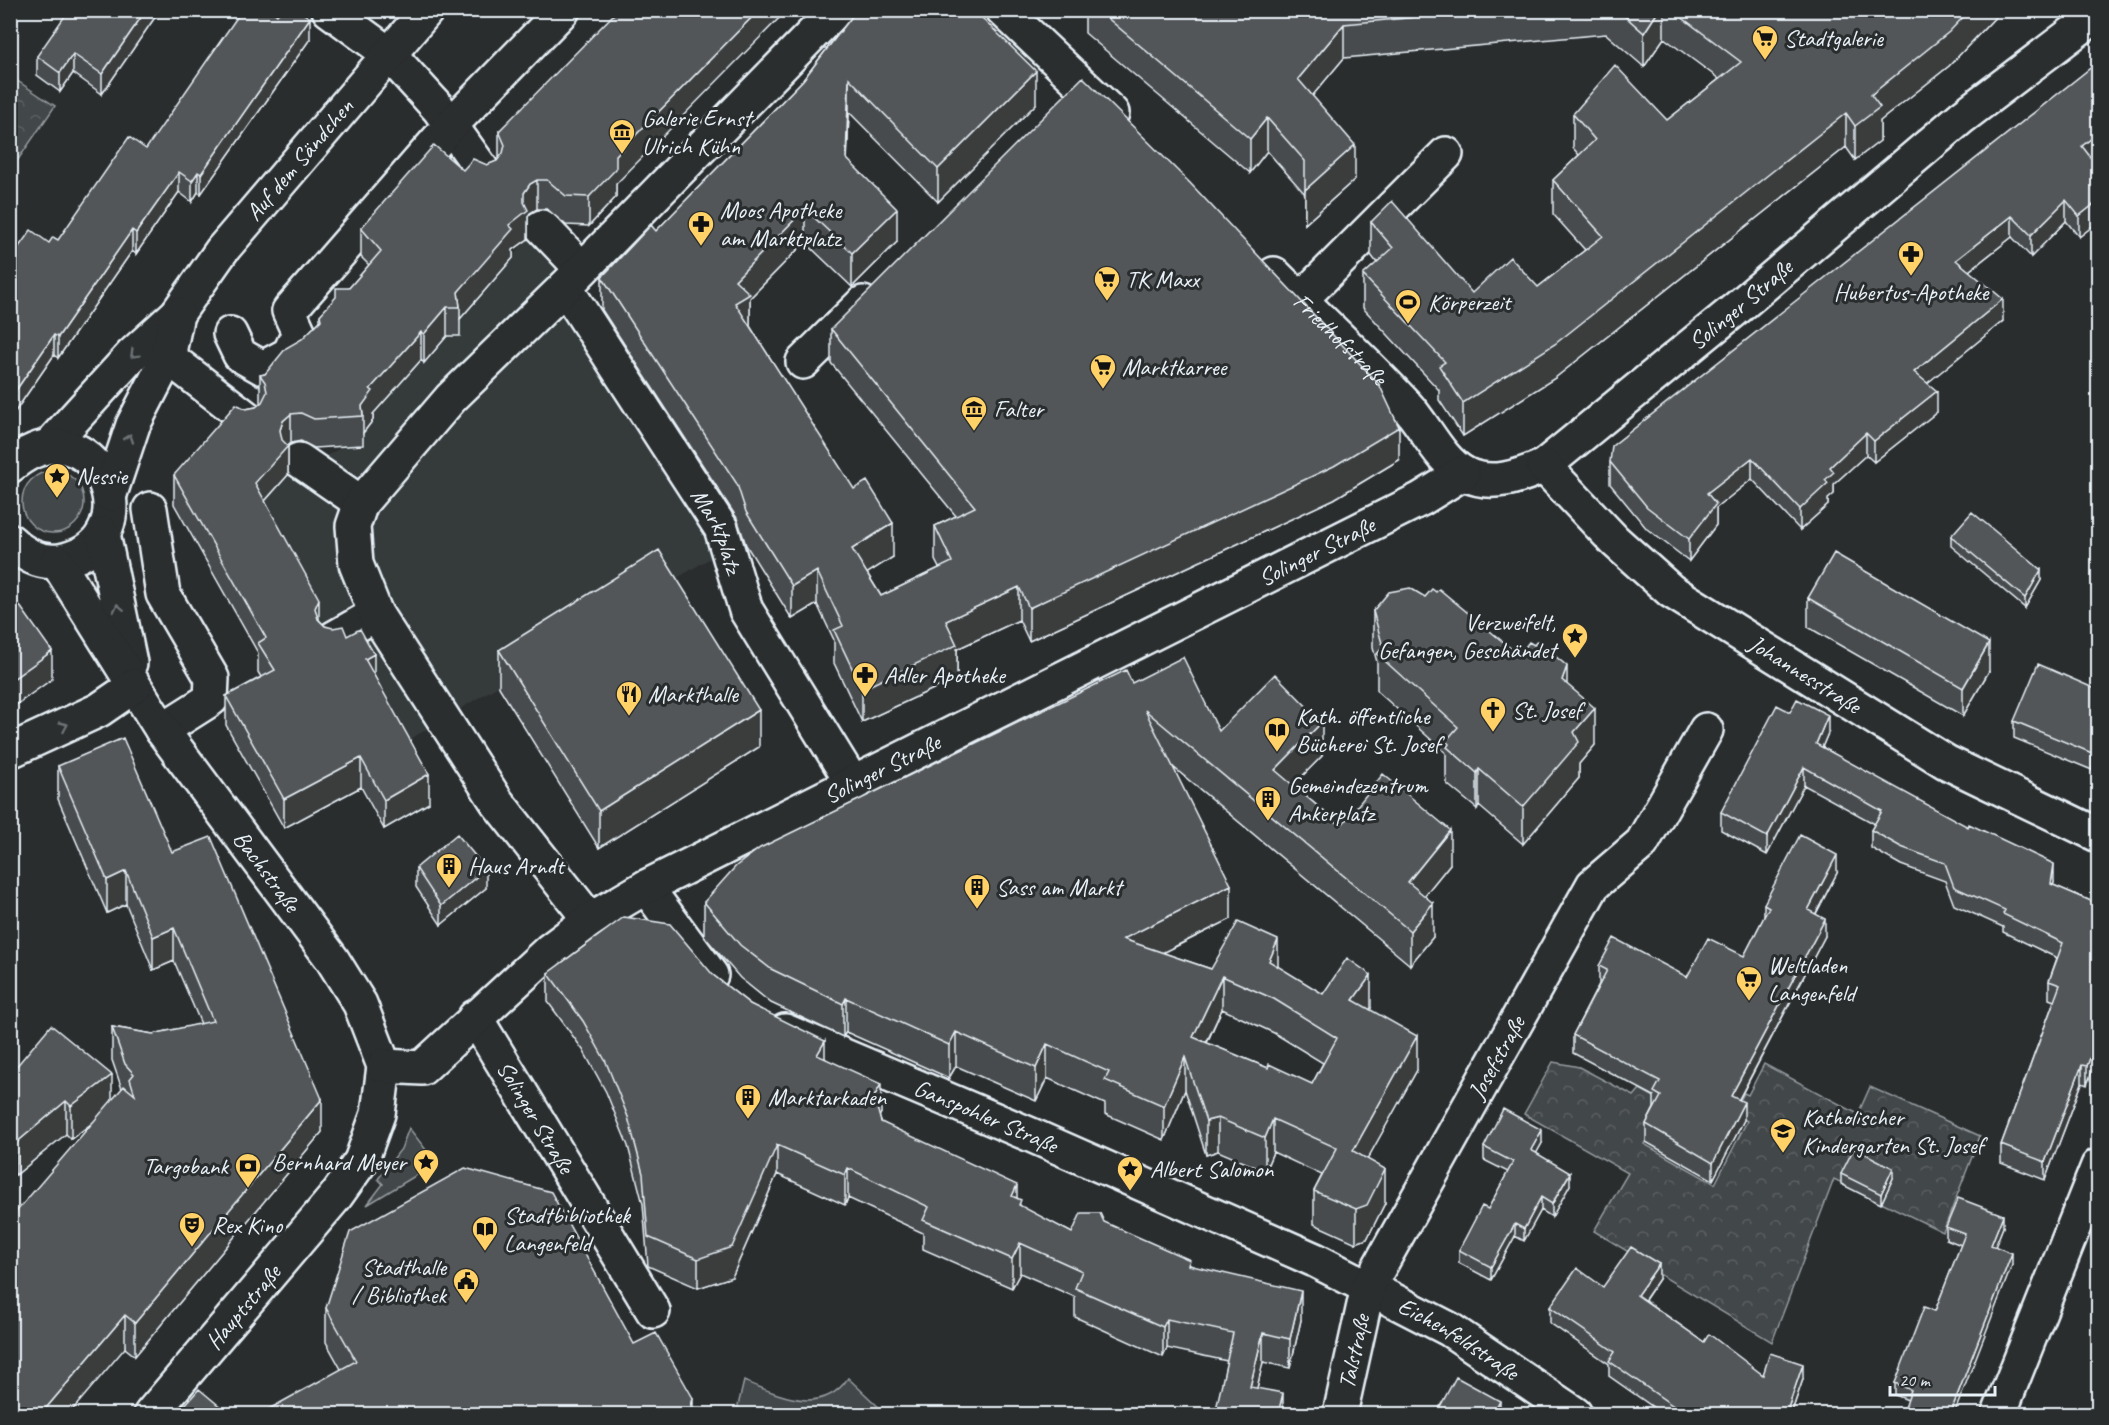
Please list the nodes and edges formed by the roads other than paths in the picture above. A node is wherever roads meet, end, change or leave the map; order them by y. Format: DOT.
graph roads {
  1 [pos="329,10"];
  2 [pos="427,10"];
  3 [pos="563,10"];
  4 [pos="836,10"];
  5 [pos="1003,10"];
  6 [pos="2098,14"];
  7 [pos="389,54"];
  8 [pos="1083,84"];
  9 [pos="1058,110"];
  10 [pos="450,126"];
  11 [pos="1134,135"];
  12 [pos="1446,154"];
  13 [pos="486,175"];
  14 [pos="542,227"];
  15 [pos="1250,250"];
  16 [pos="573,278"];
  17 [pos="888,278"];
  18 [pos="1300,300"];
  19 [pos="177,314"];
  20 [pos="230,334"];
  21 [pos="168,357"];
  22 [pos="803,362"];
  23 [pos="248,419"];
  24 [pos="24,455"];
  25 [pos="299,460"];
  26 [pos="1544,466"];
  27 [pos="1463,473"];
  28 [pos="110,494"];
  29 [pos="361,503"];
  30 [pos="150,509"];
  31 [pos="103,534"];
  32 [pos="10,541"];
  33 [pos="57,561"];
  34 [pos="376,614"];
  35 [pos="334,638"];
  36 [pos="134,686"];
  37 [pos="162,730"];
  38 [pos="1706,730"];
  39 [pos="10,751"];
  40 [pos="853,784"];
  41 [pos="2098,835"];
  42 [pos="646,887"];
  43 [pos="591,920"];
  44 [pos="735,999"];
  45 [pos="475,1017"];
  46 [pos="761,1019"];
  47 [pos="384,1066"];
  48 [pos="2098,1166"];
  49 [pos="1368,1287"];
  50 [pos="653,1311"];
  51 [pos="151,1414"];
  52 [pos="1340,1414"];
  53 [pos="1575,1414"];
  54 [pos="1999,1414"];
  1 -- 7 [label="street"];
  2 -- 7 [label="street, Auf dem Sändchen"];
  3 -- 10 [label="street"];
  4 -- 16 [label="street"];
  5 -- 8 [label="street"];
  6 -- 26 [label="street, Solinger Straße"];
  7 -- 10 [label="street"];
  7 -- 19 [label="street, Auf dem Sändchen"];
  8 -- 9 [label="street"];
  8 -- 11 [label="street"];
  10 -- 13 [label="street"];
  10 -- 20 [label="street"];
  12 -- 18 [label="street"];
  14 -- 16 [label="street, Marktplatz"];
  15 -- 18 [label="street, Friedhofstraße"];
  16 -- 29 [label="street"];
  16 -- 40 [label="street, Marktplatz"];
  17 -- 22 [label="street"];
  18 -- 27 [label="street, Friedhofstraße"];
  19 -- 21 [label="street, Auf dem Sändchen"];
  19 -- 24 [label="street, Auf dem Sändchen, one-way"];
  21 -- 23 [label="street"];
  28 -- 21 [label="street, Auf dem Sändchen, one-way"];
  24 -- 28 [label="street"];
  25 -- 29 [label="street"];
  26 -- 27 [label="street, Solinger Straße"];
  26 -- 41 [label="street, Johannesstraße"];
  27 -- 40 [label="street, Solinger Straße"];
  28 -- 31 [label="street, Auf dem Sändchen"];
  29 -- 34 [label="street"];
  30 -- 37 [label="street"];
  31 -- 33 [label="street"];
  36 -- 31 [label="street, Bachstraße, one-way"];
  32 -- 33 [label="street"];
  33 -- 36 [label="street, Bachstraße"];
  34 -- 35 [label="street"];
  34 -- 43 [label="street"];
  36 -- 37 [label="street, Bachstraße"];
  39 -- 36 [label="street, one-way"];
  37 -- 47 [label="street, Bachstraße"];
  38 -- 49 [label="street, Josefstraße"];
  40 -- 42 [label="street, Solinger Straße"];
  42 -- 43 [label="street, Solinger Straße"];
  42 -- 44 [label="street"];
  43 -- 45 [label="street, Solinger Straße"];
  45 -- 47 [label="street, Solinger Straße"];
  45 -- 50 [label="street, Solinger Straße"];
  46 -- 49 [label="street, Ganspohler Straße"];
  47 -- 51 [label="street, Hauptstraße"];
  48 -- 54 [label="street"];
  49 -- 52 [label="street, Talstraße"];
  49 -- 53 [label="street, Eichenfeldstraße"];
}
